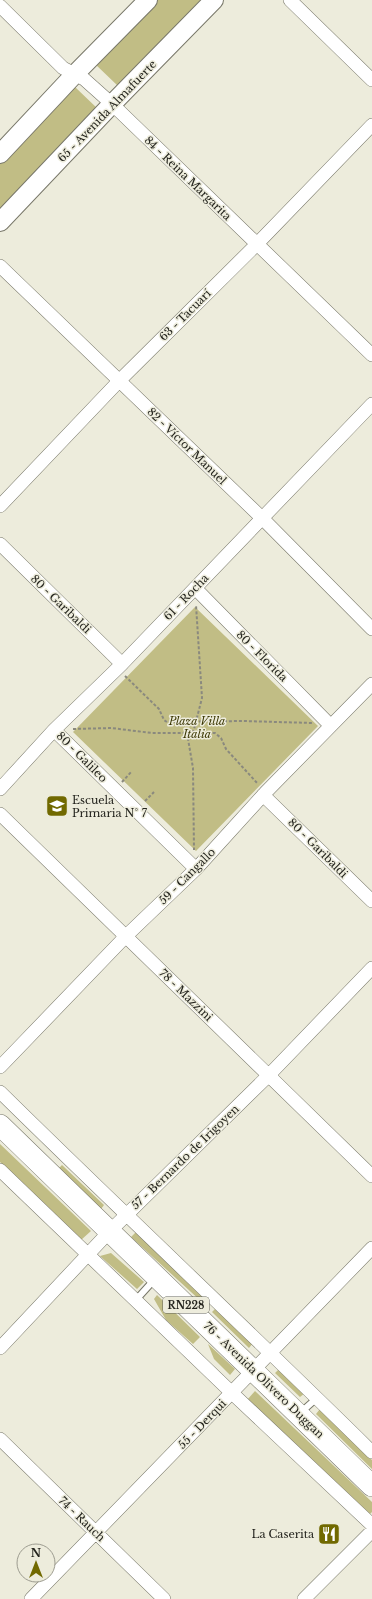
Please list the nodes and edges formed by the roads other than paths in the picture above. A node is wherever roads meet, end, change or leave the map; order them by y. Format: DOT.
graph roads {
  1 [pos="148,0"];
  2 [pos="214,0"];
  3 [pos="290,0"];
  4 [pos="0,6"];
  5 [pos="74,75"];
  6 [pos="372,80"];
  7 [pos="112,104"];
  8 [pos="372,125"];
  9 [pos="0,154"];
  10 [pos="0,222"];
  11 [pos="257,244"];
  12 [pos="0,266"];
  13 [pos="372,355"];
  14 [pos="119,381"];
  15 [pos="372,404"];
  16 [pos="0,506"];
  17 [pos="262,518"];
  18 [pos="0,544"];
  19 [pos="195,588"];
  20 [pos="372,628"];
  21 [pos="120,666"];
  22 [pos="372,684"];
  23 [pos="330,724"];
  24 [pos="54,730"];
  25 [pos="0,789"];
  26 [pos="264,794"];
  27 [pos="0,814"];
  28 [pos="196,869"];
  29 [pos="372,901"];
  30 [pos="126,936"];
  31 [pos="372,968"];
  32 [pos="0,1067"];
  33 [pos="269,1075"];
  34 [pos="0,1092"];
  35 [pos="0,1125"];
  36 [pos="0,1170"];
  37 [pos="372,1176"];
  38 [pos="126,1216"];
  39 [pos="109,1232"];
  40 [pos="372,1248"];
  41 [pos="88,1256"];
  42 [pos="157,1278"];
  43 [pos="135,1301"];
  44 [pos="0,1348"];
  45 [pos="271,1353"];
  46 [pos="254,1370"];
  47 [pos="232,1393"];
  48 [pos="317,1398"];
  49 [pos="299,1414"];
  50 [pos="0,1439"];
  51 [pos="372,1452"];
  52 [pos="372,1486"];
  53 [pos="372,1525"];
  54 [pos="372,1531"];
  55 [pos="96,1533"];
  56 [pos="31,1599"];
  57 [pos="164,1599"];
  58 [pos="304,1599"];
  1 -- 5 [label="main road"];
  2 -- 7 [label="main road, 65 - Avenida Almafuerte"];
  3 -- 6 [label="street"];
  4 -- 5 [label="street, 84 - Reina Margarita"];
  5 -- 7 [label="street, 84 - Reina Margarita"];
  5 -- 9 [label="main road"];
  7 -- 10 [label="main road, 65 - Avenida Almafuerte"];
  7 -- 11 [label="street, 84 - Reina Margarita"];
  8 -- 11 [label="street, 63 - Tacuarí"];
  11 -- 13 [label="street, 84 - Reina Margarita"];
  11 -- 14 [label="street, 63 - Tacuarí"];
  12 -- 14 [label="street, 82 - Víctor Manuel"];
  14 -- 16 [label="street, 63 - Tacuarí"];
  14 -- 17 [label="street, 82 - Víctor Manuel"];
  15 -- 17 [label="street, 61 - Rocha"];
  17 -- 19 [label="street, 61 - Rocha"];
  17 -- 20 [label="street, 82 - Víctor Manuel"];
  18 -- 21 [label="street, 80 - Garibaldi"];
  19 -- 21 [label="street, 61 - Rocha"];
  19 -- 23 [label="street, 80 - Florida"];
  21 -- 24 [label="street, 61 - Rocha"];
  22 -- 23 [label="street, 59 - Cangallo"];
  23 -- 26 [label="street, 59 - Cangallo"];
  24 -- 25 [label="street, 61 - Rocha"];
  24 -- 28 [label="street, 80 - Galileo"];
  26 -- 28 [label="street, 59 - Cangallo"];
  26 -- 29 [label="street, 80 - Garibaldi"];
  27 -- 30 [label="street, 78 - Mazzini"];
  28 -- 30 [label="street, 59 - Cangallo"];
  30 -- 32 [label="street, 59 - Cangallo"];
  30 -- 33 [label="street, 78 - Mazzini"];
  31 -- 33 [label="street, 57 - Bernardo de Irigoyen"];
  33 -- 37 [label="street, 78 - Mazzini"];
  33 -- 38 [label="street, 57 - Bernardo de Irigoyen"];
  34 -- 38 [label="street"];
  35 -- 39 [label="highway, 76 - Avenida Olivero Duggan / RN228"];
  36 -- 41 [label="street"];
  38 -- 39 [label="street, 57 - Bernardo de Irigoyen"];
  38 -- 45 [label="street"];
  39 -- 41 [label="street, 57 - Bernardo de Irigoyen"];
  39 -- 42 [label="highway, 76 - Avenida Olivero Duggan / RN228"];
  40 -- 45 [label="street, 55 - Derqui"];
  41 -- 43 [label="street"];
  41 -- 44 [label="street, 57 - Bernardo de Irigoyen"];
  42 -- 43 [label="lane"];
  42 -- 46 [label="highway, 76 - Avenida Olivero Duggan / RN228"];
  43 -- 47 [label="street"];
  45 -- 46 [label="street, 55 - Derqui"];
  45 -- 48 [label="street"];
  46 -- 47 [label="street, 55 - Derqui"];
  46 -- 49 [label="highway, 76 - Avenida Olivero Duggan / RN228"];
  47 -- 53 [label="street"];
  47 -- 55 [label="street, 55 - Derqui"];
  48 -- 49 [label="lane"];
  48 -- 51 [label="street"];
  49 -- 52 [label="highway, 76 - Avenida Olivero Duggan / RN228"];
  50 -- 55 [label="street, 74 - Rauch"];
  54 -- 58 [label="street"];
  55 -- 56 [label="street, 55 - Derqui"];
  55 -- 57 [label="street, 74 - Rauch"];
}
